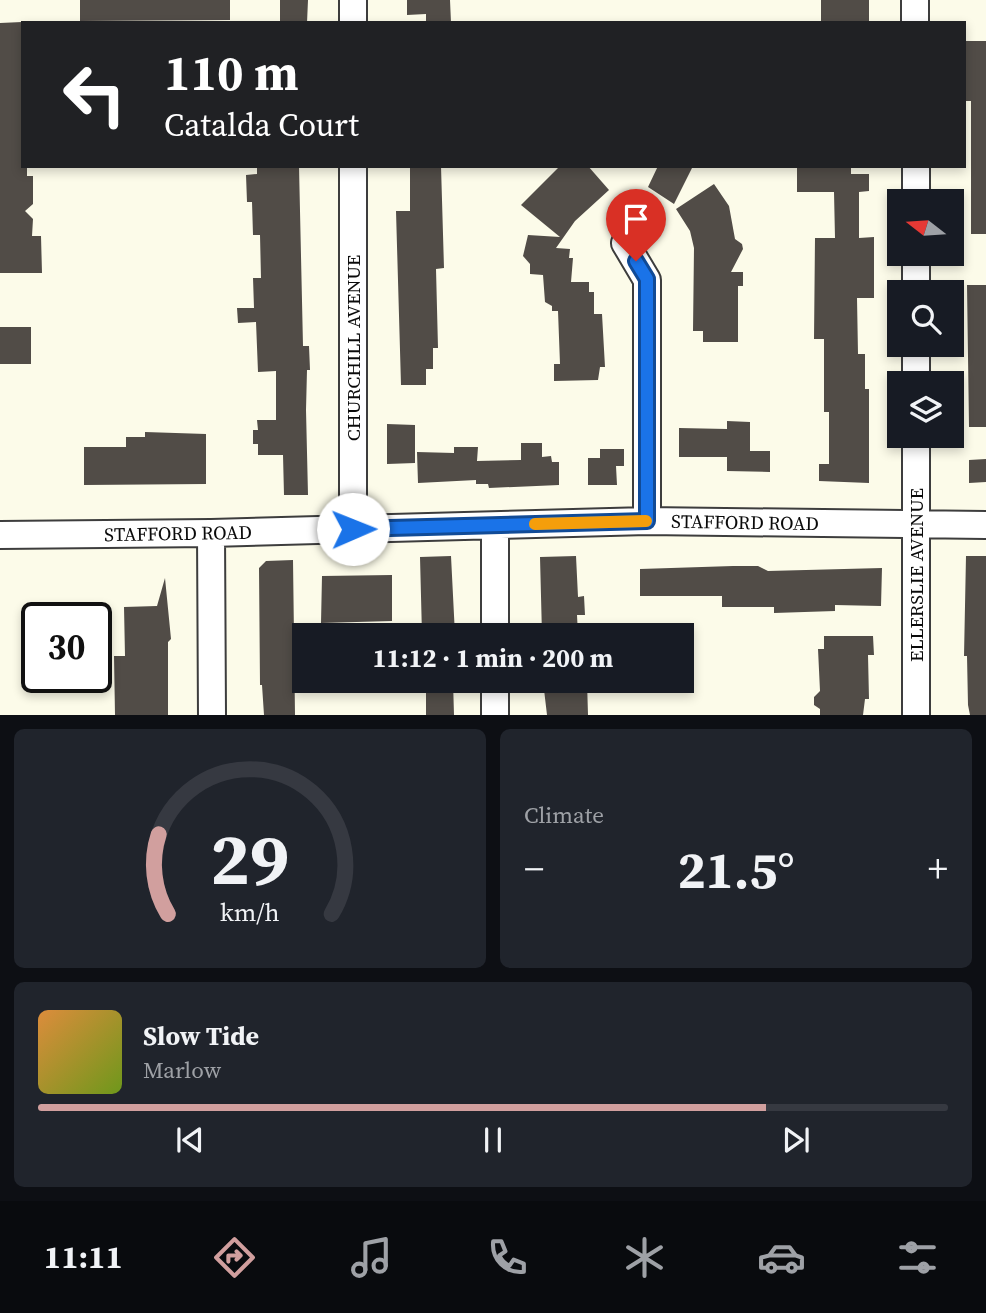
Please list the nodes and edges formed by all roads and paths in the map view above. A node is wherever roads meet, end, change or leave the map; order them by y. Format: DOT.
graph roads {
  1 [pos="353,0"];
  2 [pos="915,0"];
  3 [pos="353,21"];
  4 [pos="915,21"];
  5 [pos="353,168"];
  6 [pos="915,168"];
  7 [pos="916,189"];
  8 [pos="625,243"];
  9 [pos="916,448"];
  10 [pos="647,521"];
  11 [pos="986,525"];
  12 [pos="495,526"];
  13 [pos="916,526"];
  14 [pos="353,529"];
  15 [pos="211,533"];
  16 [pos="0,535"];
  17 [pos="495,623"];
  18 [pos="495,693"];
  19 [pos="212,715"];
  20 [pos="495,715"];
  21 [pos="916,715"];
  1 -- 3 [label="street"];
  2 -- 4 [label="street"];
  5 -- 14 [label="street, CHURCHILL AVENUE"];
  6 -- 7 [label="street"];
  8 -- 10 [label="street"];
  9 -- 13 [label="street, ELLERSLIE AVENUE"];
  10 -- 12 [label="street, STAFFORD ROAD"];
  10 -- 13 [label="street, STAFFORD ROAD"];
  11 -- 13 [label="street, STAFFORD ROAD"];
  12 -- 14 [label="street, STAFFORD ROAD"];
  12 -- 17 [label="street"];
  13 -- 21 [label="street, ELLERSLIE AVENUE"];
  14 -- 15 [label="street, STAFFORD ROAD"];
  15 -- 16 [label="street, STAFFORD ROAD"];
  15 -- 19 [label="street"];
  18 -- 20 [label="street"];
}
